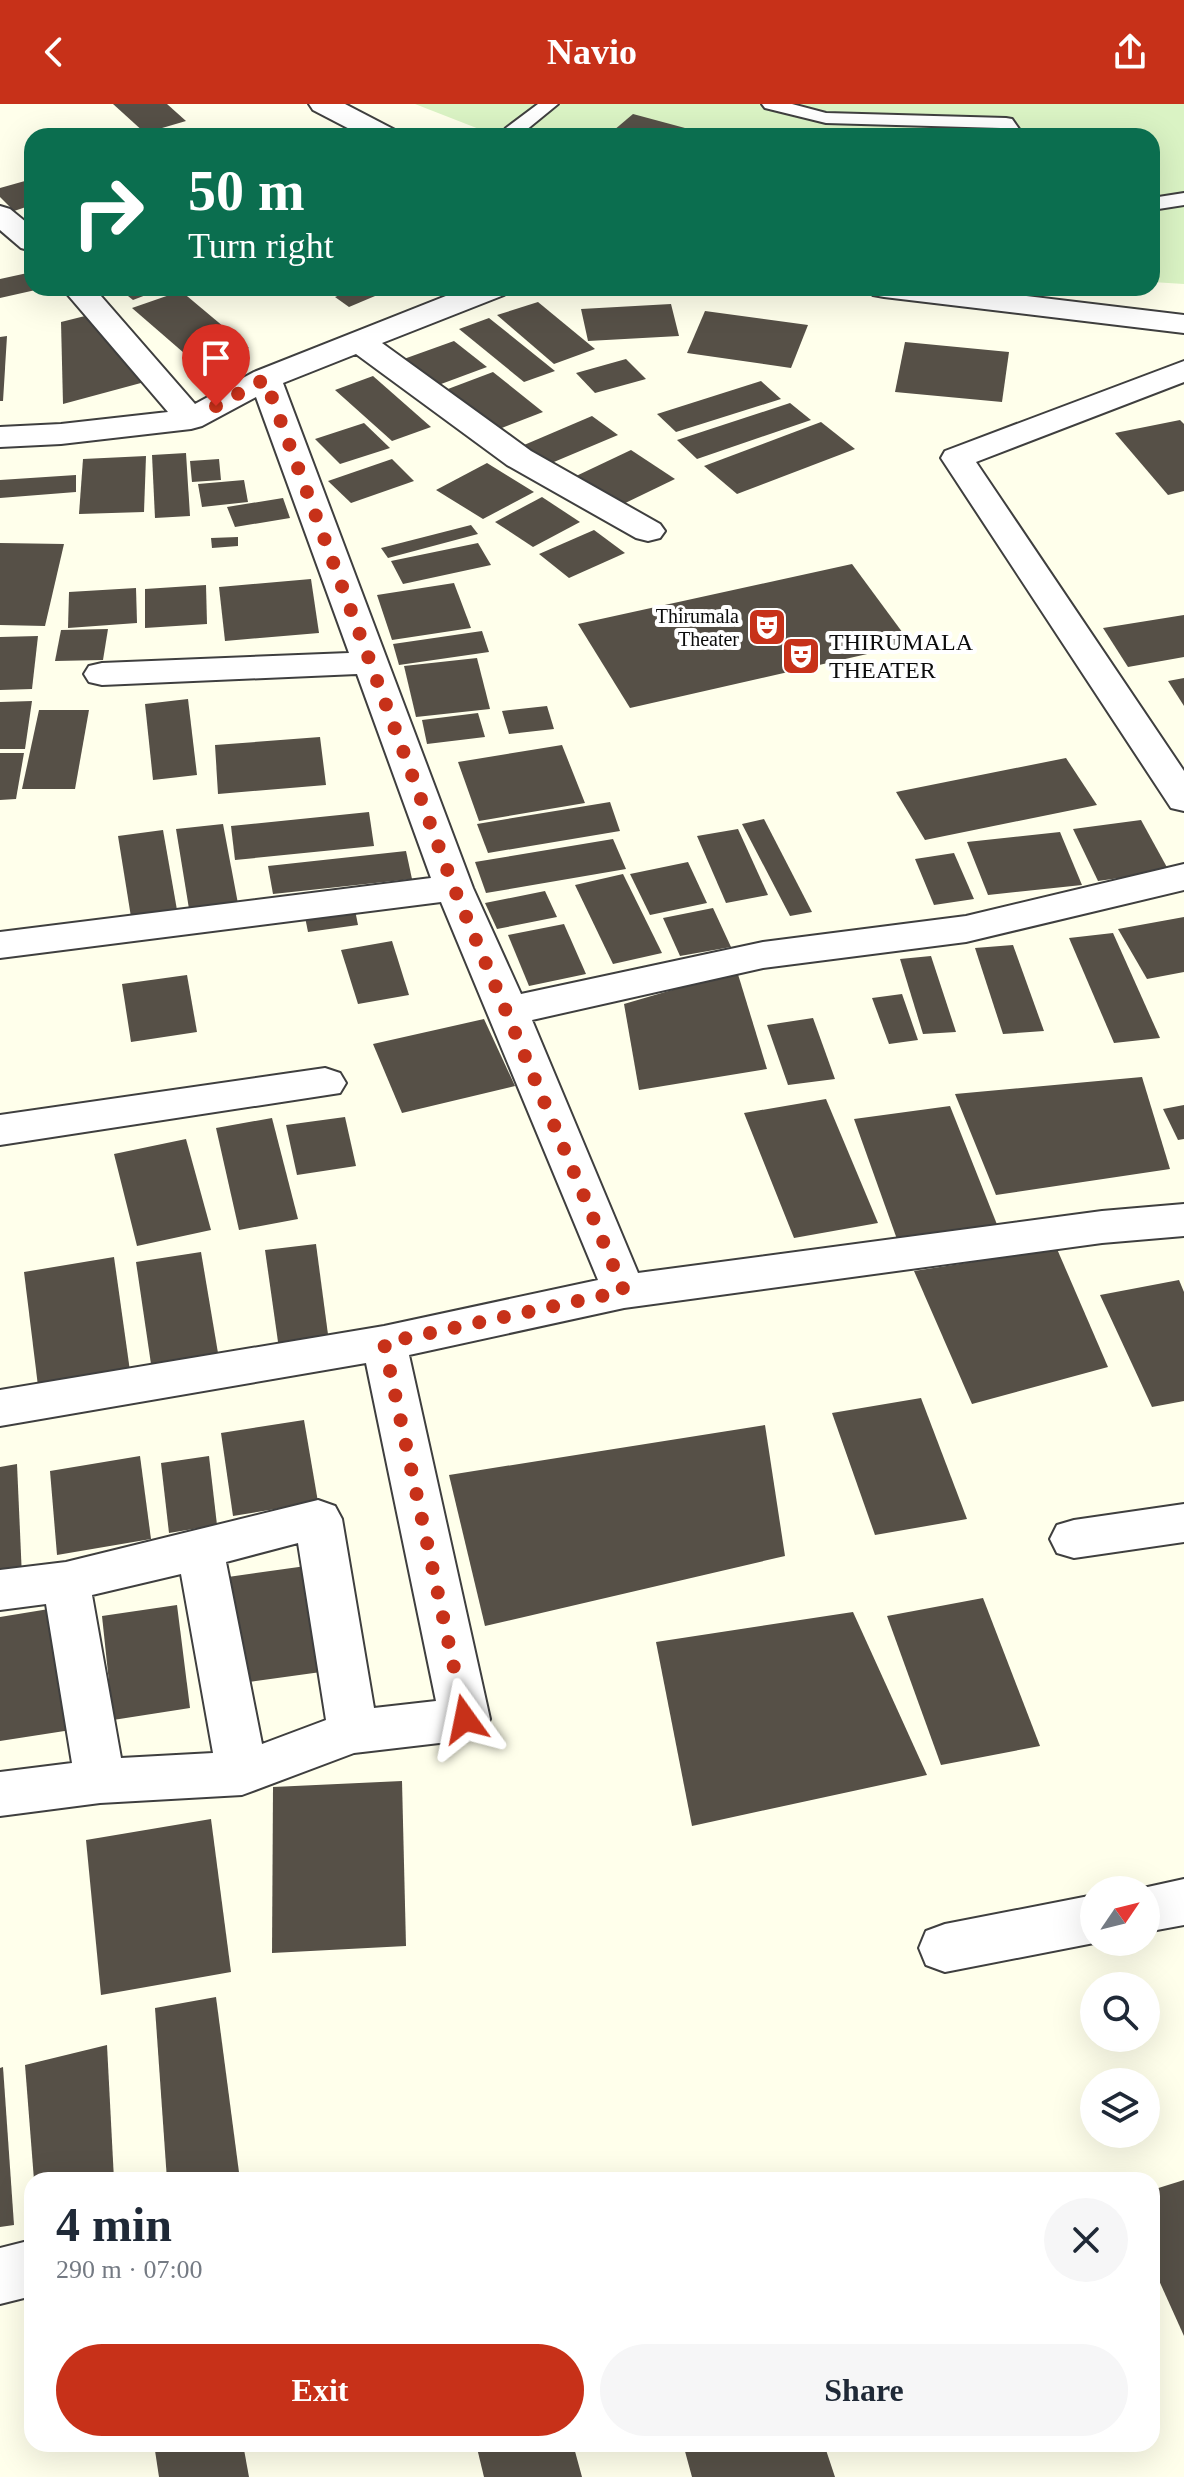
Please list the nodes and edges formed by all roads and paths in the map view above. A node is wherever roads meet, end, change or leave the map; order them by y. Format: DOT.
graph roads {
  1 [pos="323,104"];
  2 [pos="549,104"];
  3 [pos="771,104"];
  4 [pos="370,128"];
  5 [pos="517,128"];
  6 [pos="1009,128"];
  7 [pos="1184,199"];
  8 [pos="1160,203"];
  9 [pos="0,215"];
  10 [pos="24,235"];
  11 [pos="84,296"];
  12 [pos="473,296"];
  13 [pos="951,296"];
  14 [pos="1184,324"];
  15 [pos="360,342"];
  16 [pos="1184,371"];
  17 [pos="265,379"];
  18 [pos="191,419"];
  19 [pos="0,437"];
  20 [pos="648,531"];
  21 [pos="368,663"];
  22 [pos="102,674"];
  23 [pos="1184,799"];
  24 [pos="1184,877"];
  25 [pos="454,888"];
  26 [pos="0,945"];
  27 [pos="508,1011"];
  28 [pos="325,1083"];
  29 [pos="0,1130"];
  30 [pos="1184,1220"];
  31 [pos="624,1291"];
  32 [pos="384,1343"];
  33 [pos="0,1408"];
  34 [pos="1184,1523"];
  35 [pos="1074,1539"];
  36 [pos="200,1550"];
  37 [pos="66,1582"];
  38 [pos="0,1590"];
  39 [pos="353,1732"];
  40 [pos="242,1773"];
  41 [pos="100,1781"];
  42 [pos="0,1794"];
  43 [pos="1184,1902"];
  44 [pos="1160,1906"];
  45 [pos="1080,1922"];
  46 [pos="945,1948"];
  47 [pos="24,2270"];
  48 [pos="0,2276"];
  1 -- 4 [label="street"];
  2 -- 5 [label="lane"];
  3 -- 6 [label="lane"];
  7 -- 8 [label="lane"];
  9 -- 10 [label="street"];
  11 -- 18 [label="street"];
  12 -- 15 [label="street"];
  13 -- 14 [label="street"];
  15 -- 17 [label="street"];
  15 -- 20 [label="street"];
  16 -- 23 [label="street"];
  17 -- 18 [label="street"];
  17 -- 21 [label="street"];
  18 -- 19 [label="street"];
  21 -- 22 [label="street"];
  21 -- 25 [label="street"];
  24 -- 27 [label="street"];
  25 -- 26 [label="street"];
  25 -- 27 [label="street"];
  27 -- 31 [label="street"];
  28 -- 29 [label="street"];
  30 -- 31 [label="street"];
  31 -- 32 [label="street"];
  32 -- 33 [label="street"];
  32 -- 39 [label="street"];
  34 -- 35 [label="street"];
  36 -- 37 [label="street"];
  36 -- 39 [label="street"];
  36 -- 40 [label="street"];
  37 -- 38 [label="street"];
  37 -- 41 [label="street"];
  39 -- 40 [label="street"];
  40 -- 41 [label="street"];
  41 -- 42 [label="street"];
  43 -- 44 [label="street"];
  45 -- 46 [label="street"];
  47 -- 48 [label="street"];
}
